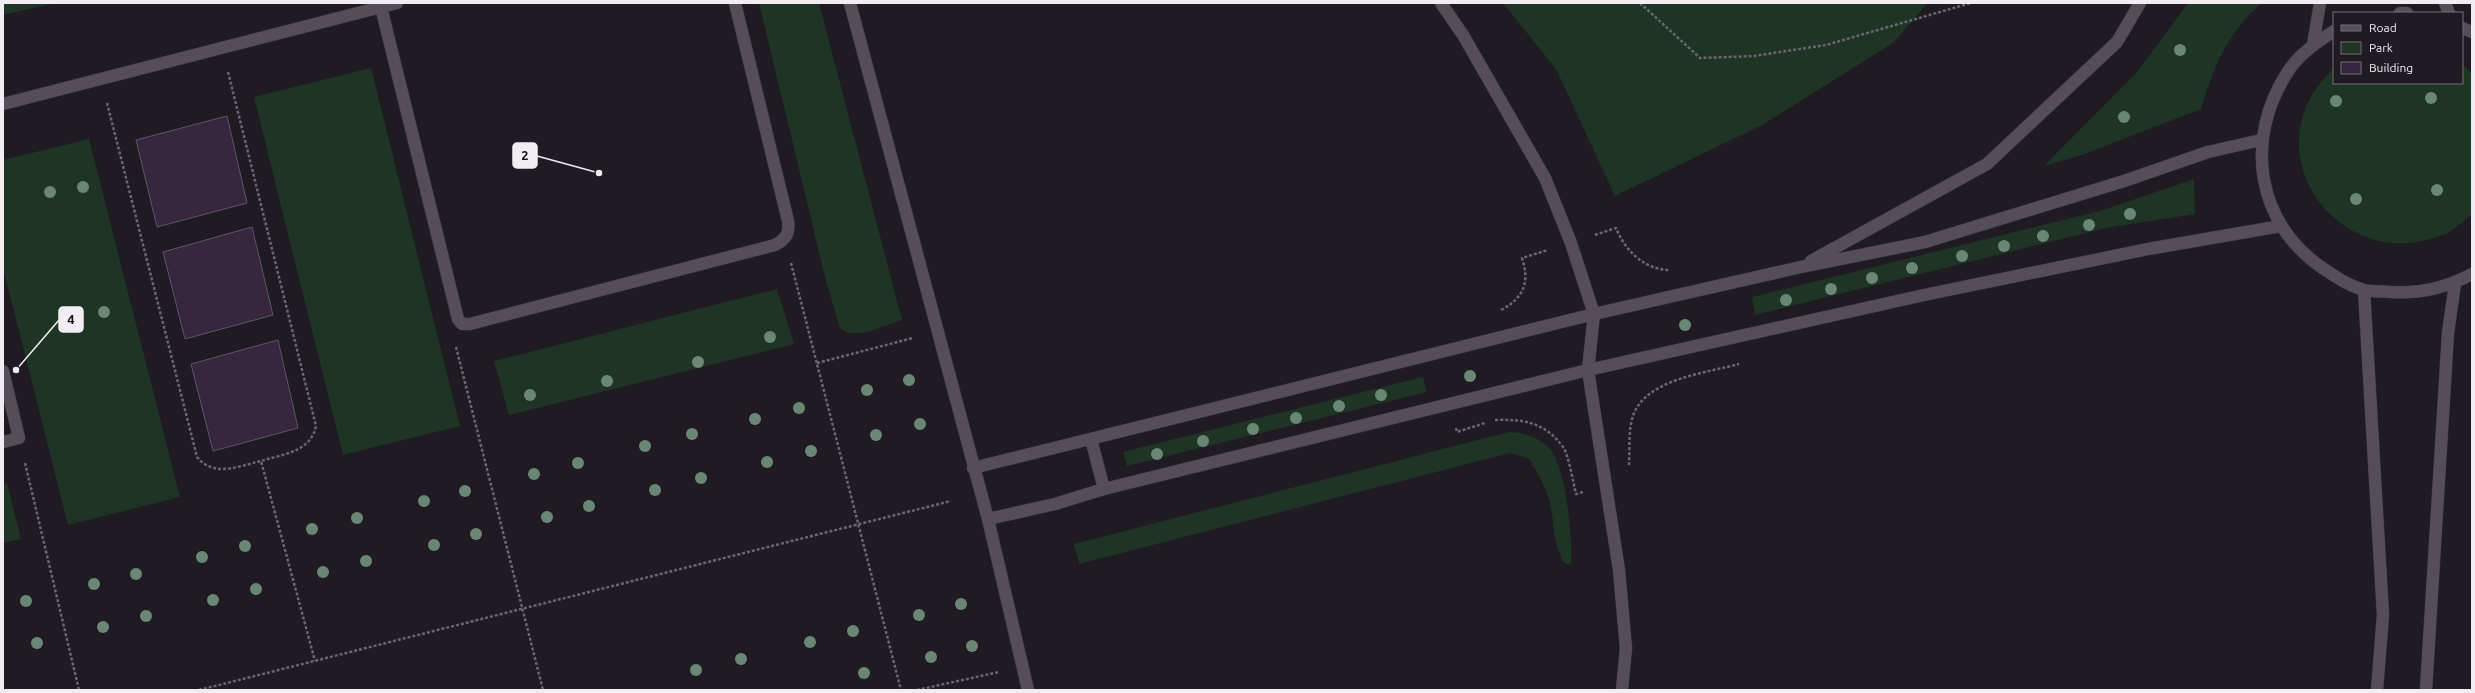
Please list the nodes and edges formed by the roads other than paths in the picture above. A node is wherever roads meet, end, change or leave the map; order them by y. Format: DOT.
graph roads {
  1 [pos="397,3"];
  2 [pos="735,3"];
  3 [pos="850,3"];
  4 [pos="1441,3"];
  5 [pos="2140,3"];
  6 [pos="2320,3"];
  7 [pos="381,7"];
  8 [pos="2333,32"];
  9 [pos="2313,44"];
  10 [pos="3,104"];
  11 [pos="2261,140"];
  12 [pos="2281,226"];
  13 [pos="1801,267"];
  14 [pos="2472,274"];
  15 [pos="2455,284"];
  16 [pos="2364,290"];
  17 [pos="1594,314"];
  18 [pos="1588,370"];
  19 [pos="3,371"];
  20 [pos="1091,439"];
  21 [pos="3,442"];
  22 [pos="973,468"];
  23 [pos="1104,489"];
  24 [pos="988,519"];
  25 [pos="1028,690"];
  26 [pos="1622,690"];
  27 [pos="2377,690"];
  28 [pos="2426,690"];
  1 -- 7 [label="street"];
  2 -- 7 [label="street"];
  3 -- 22 [label="street"];
  4 -- 17 [label="street"];
  5 -- 13 [label="street"];
  6 -- 9 [label="street"];
  7 -- 10 [label="street"];
  8 -- 9 [label="street"];
  9 -- 11 [label="street"];
  11 -- 12 [label="street"];
  11 -- 13 [label="street"];
  12 -- 16 [label="street"];
  12 -- 18 [label="street"];
  13 -- 17 [label="street"];
  14 -- 15 [label="street"];
  15 -- 16 [label="street"];
  15 -- 28 [label="street"];
  16 -- 27 [label="street"];
  17 -- 18 [label="street"];
  17 -- 20 [label="street"];
  18 -- 23 [label="street"];
  18 -- 26 [label="street"];
  19 -- 21 [label="street"];
  20 -- 22 [label="street"];
  20 -- 23 [label="street"];
  22 -- 24 [label="street"];
  23 -- 24 [label="street"];
  24 -- 25 [label="street"];
}
